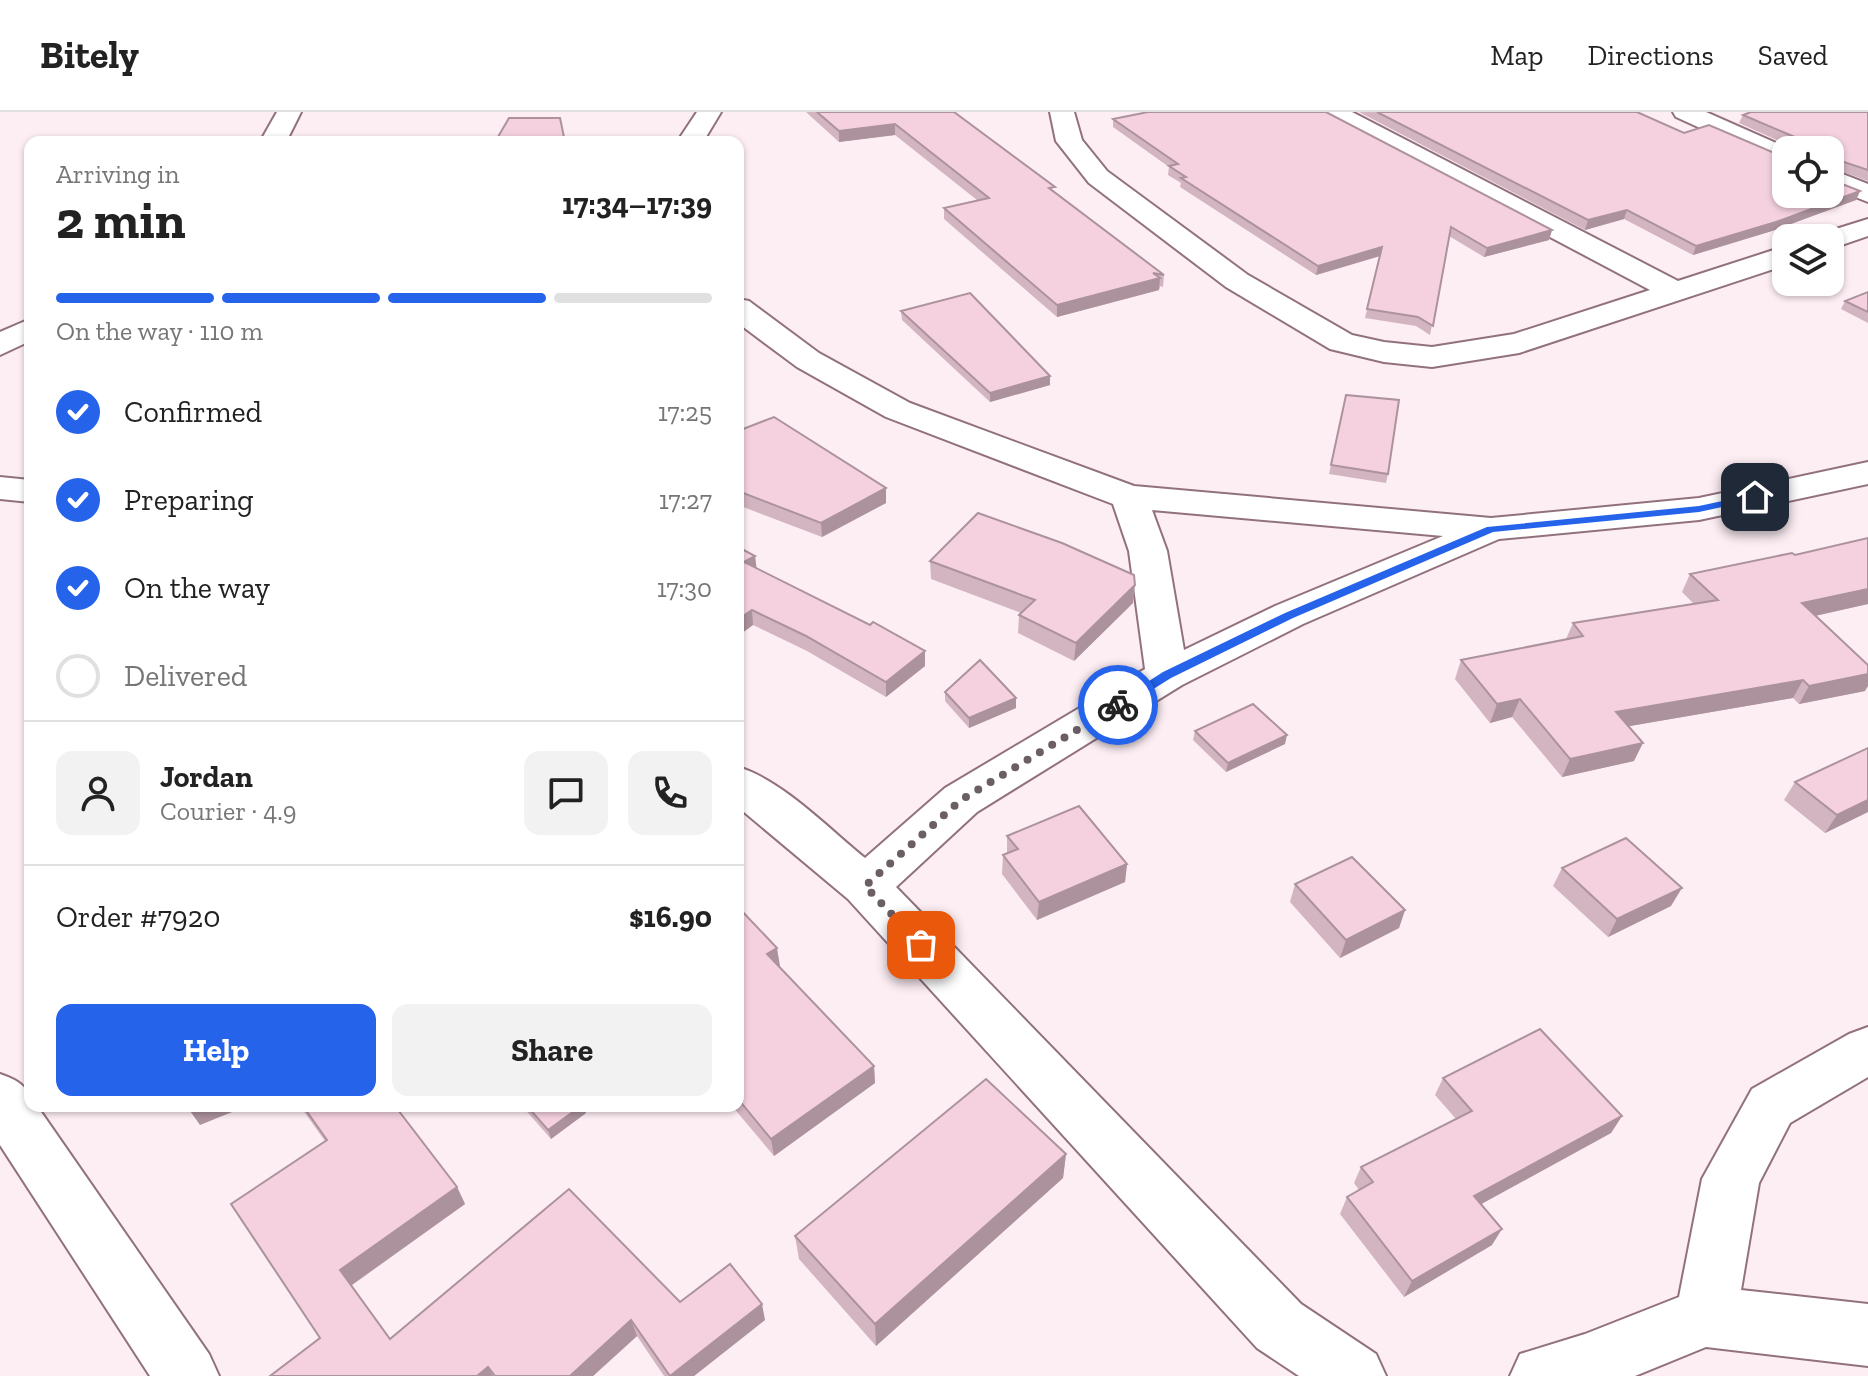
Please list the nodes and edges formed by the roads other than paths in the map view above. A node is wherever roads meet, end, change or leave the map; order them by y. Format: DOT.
graph roads {
  1 [pos="289,112"];
  2 [pos="709,112"];
  3 [pos="1062,112"];
  4 [pos="1333,112"];
  5 [pos="1685,112"];
  6 [pos="276,136"];
  7 [pos="694,136"];
  8 [pos="1772,151"];
  9 [pos="1844,183"];
  10 [pos="1868,194"];
  11 [pos="1868,227"];
  12 [pos="1844,235"];
  13 [pos="1772,260"];
  14 [pos="1677,292"];
  15 [pos="744,312"];
  16 [pos="24,331"];
  17 [pos="0,345"];
  18 [pos="1868,473"];
  19 [pos="0,488"];
  20 [pos="24,490"];
  21 [pos="1129,497"];
  22 [pos="1491,529"];
  23 [pos="1167,675"];
  24 [pos="744,787"];
  25 [pos="865,886"];
  26 [pos="1868,1050"];
  27 [pos="0,1098"];
  28 [pos="1706,1317"];
  29 [pos="1868,1335"];
  30 [pos="187,1376"];
  31 [pos="1354,1376"];
  32 [pos="1542,1376"];
  1 -- 6 [label="street"];
  2 -- 7 [label="street"];
  3 -- 14 [label="street"];
  4 -- 14 [label="street"];
  5 -- 8 [label="street"];
  9 -- 10 [label="street"];
  11 -- 12 [label="street"];
  13 -- 14 [label="street"];
  15 -- 21 [label="street"];
  16 -- 17 [label="street"];
  18 -- 22 [label="street"];
  19 -- 20 [label="street"];
  21 -- 22 [label="street"];
  21 -- 23 [label="street"];
  22 -- 23 [label="street"];
  23 -- 25 [label="street"];
  24 -- 25 [label="street"];
  25 -- 31 [label="street"];
  26 -- 28 [label="street"];
  27 -- 30 [label="street"];
  28 -- 29 [label="street"];
  28 -- 32 [label="street"];
}
